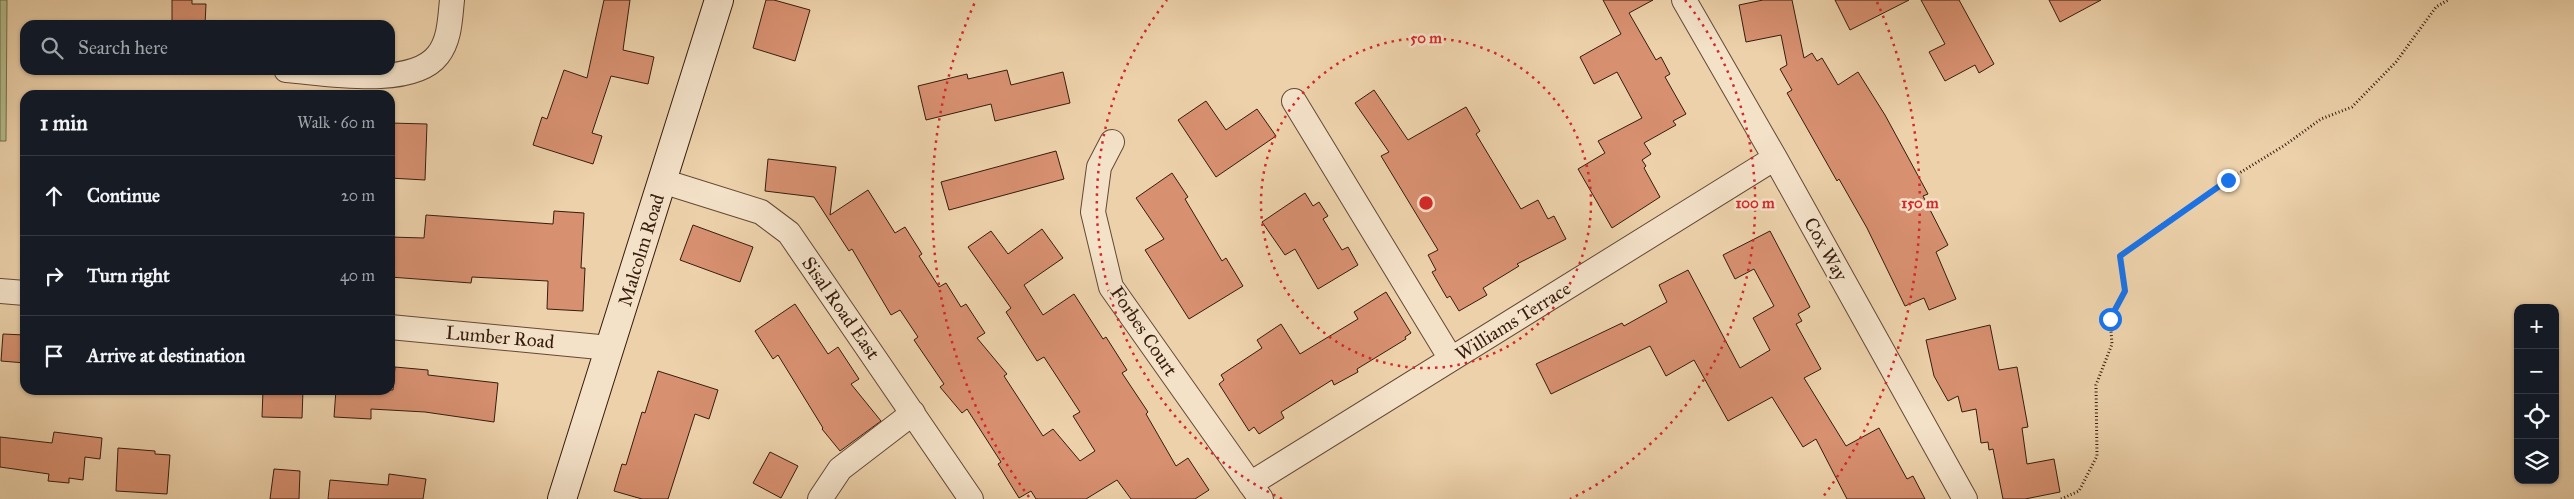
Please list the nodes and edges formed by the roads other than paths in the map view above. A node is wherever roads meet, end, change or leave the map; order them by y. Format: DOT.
graph roads {
  1 [pos="452,0"];
  2 [pos="720,0"];
  3 [pos="1684,0"];
  4 [pos="360,75"];
  5 [pos="1294,101"];
  6 [pos="1112,142"];
  7 [pos="1775,158"];
  8 [pos="662,181"];
  9 [pos="0,291"];
  10 [pos="20,293"];
  11 [pos="395,327"];
  12 [pos="610,348"];
  13 [pos="1451,359"];
  14 [pos="913,413"];
  15 [pos="1256,491"];
  16 [pos="562,499"];
  17 [pos="820,499"];
  18 [pos="971,499"];
  19 [pos="1965,499"];
  1 -- 4 [label="street"];
  2 -- 8 [label="street, Malcolm Road"];
  3 -- 7 [label="street, Cox Way"];
  5 -- 13 [label="street"];
  6 -- 15 [label="street, Forbes Court"];
  7 -- 13 [label="street, Williams Terrace"];
  7 -- 19 [label="street, Cox Way"];
  8 -- 12 [label="street, Malcolm Road"];
  8 -- 14 [label="street, Sisal Road East"];
  9 -- 10 [label="street"];
  11 -- 12 [label="street, Lumber Road"];
  12 -- 16 [label="street, Malcolm Road"];
  13 -- 15 [label="street, Williams Terrace"];
  14 -- 17 [label="street"];
  14 -- 18 [label="street, Sisal Road East"];
}
